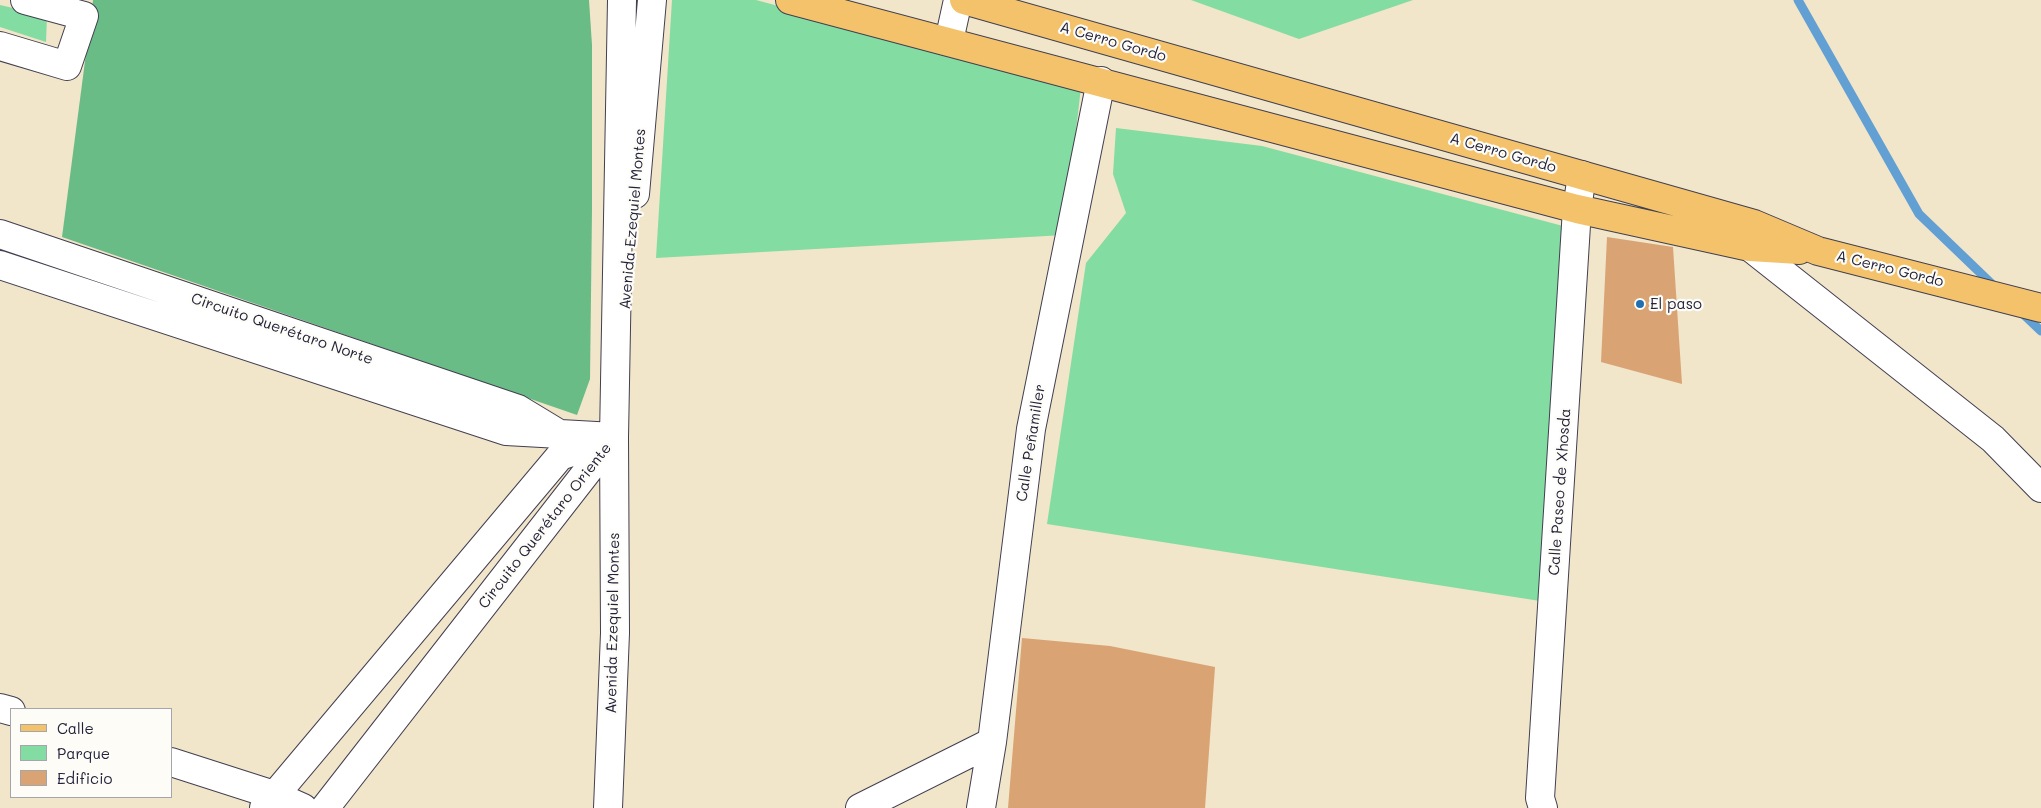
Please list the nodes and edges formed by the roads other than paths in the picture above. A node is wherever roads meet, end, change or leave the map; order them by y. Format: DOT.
graph roads {
  1 [pos="25,0"];
  2 [pos="622,0"];
  3 [pos="652,0"];
  4 [pos="790,0"];
  5 [pos="958,0"];
  6 [pos="964,0"];
  7 [pos="949,41"];
  8 [pos="0,46"];
  9 [pos="1101,81"];
  10 [pos="1582,175"];
  11 [pos="1577,209"];
  12 [pos="0,234"];
  13 [pos="1752,235"];
  14 [pos="0,265"];
  15 [pos="2041,308"];
  16 [pos="560,434"];
  17 [pos="614,437"];
  18 [pos="2041,488"];
  19 [pos="992,742"];
  20 [pos="172,762"];
  21 [pos="269,802"];
  22 [pos="303,808"];
  23 [pos="325,808"];
  24 [pos="608,808"];
  25 [pos="860,808"];
  26 [pos="982,808"];
  27 [pos="1543,808"];
  1 -- 8 [label="street"];
  2 -- 17 [label="street, Avenida Ezequiel Montes"];
  3 -- 17 [label="street, Avenida Ezequiel Montes"];
  4 -- 7 [label="main road, A Cerro Gordo"];
  5 -- 7 [label="street"];
  6 -- 10 [label="main road, A Cerro Gordo"];
  7 -- 9 [label="main road, A Cerro Gordo"];
  9 -- 11 [label="main road, A Cerro Gordo"];
  9 -- 19 [label="street, Calle Peñamiller"];
  10 -- 11 [label="street, Calle Paseo de Xhosda"];
  10 -- 13 [label="main road, A Cerro Gordo"];
  11 -- 13 [label="main road, A Cerro Gordo"];
  11 -- 27 [label="street, Calle Paseo de Xhosda"];
  12 -- 16 [label="street, Circuito Querétaro Norte"];
  13 -- 15 [label="main road, A Cerro Gordo"];
  13 -- 18 [label="street"];
  14 -- 16 [label="street, Circuito Querétaro Norte"];
  16 -- 17 [label="street, Circuito Querétaro Norte"];
  17 -- 21 [label="street, Circuito Querétaro Oriente"];
  17 -- 23 [label="street, Circuito Querétaro Oriente"];
  17 -- 24 [label="street, Avenida Ezequiel Montes"];
  19 -- 25 [label="street"];
  19 -- 26 [label="street, Calle Peñamiller"];
  20 -- 21 [label="street"];
  21 -- 22 [label="street"];
}
